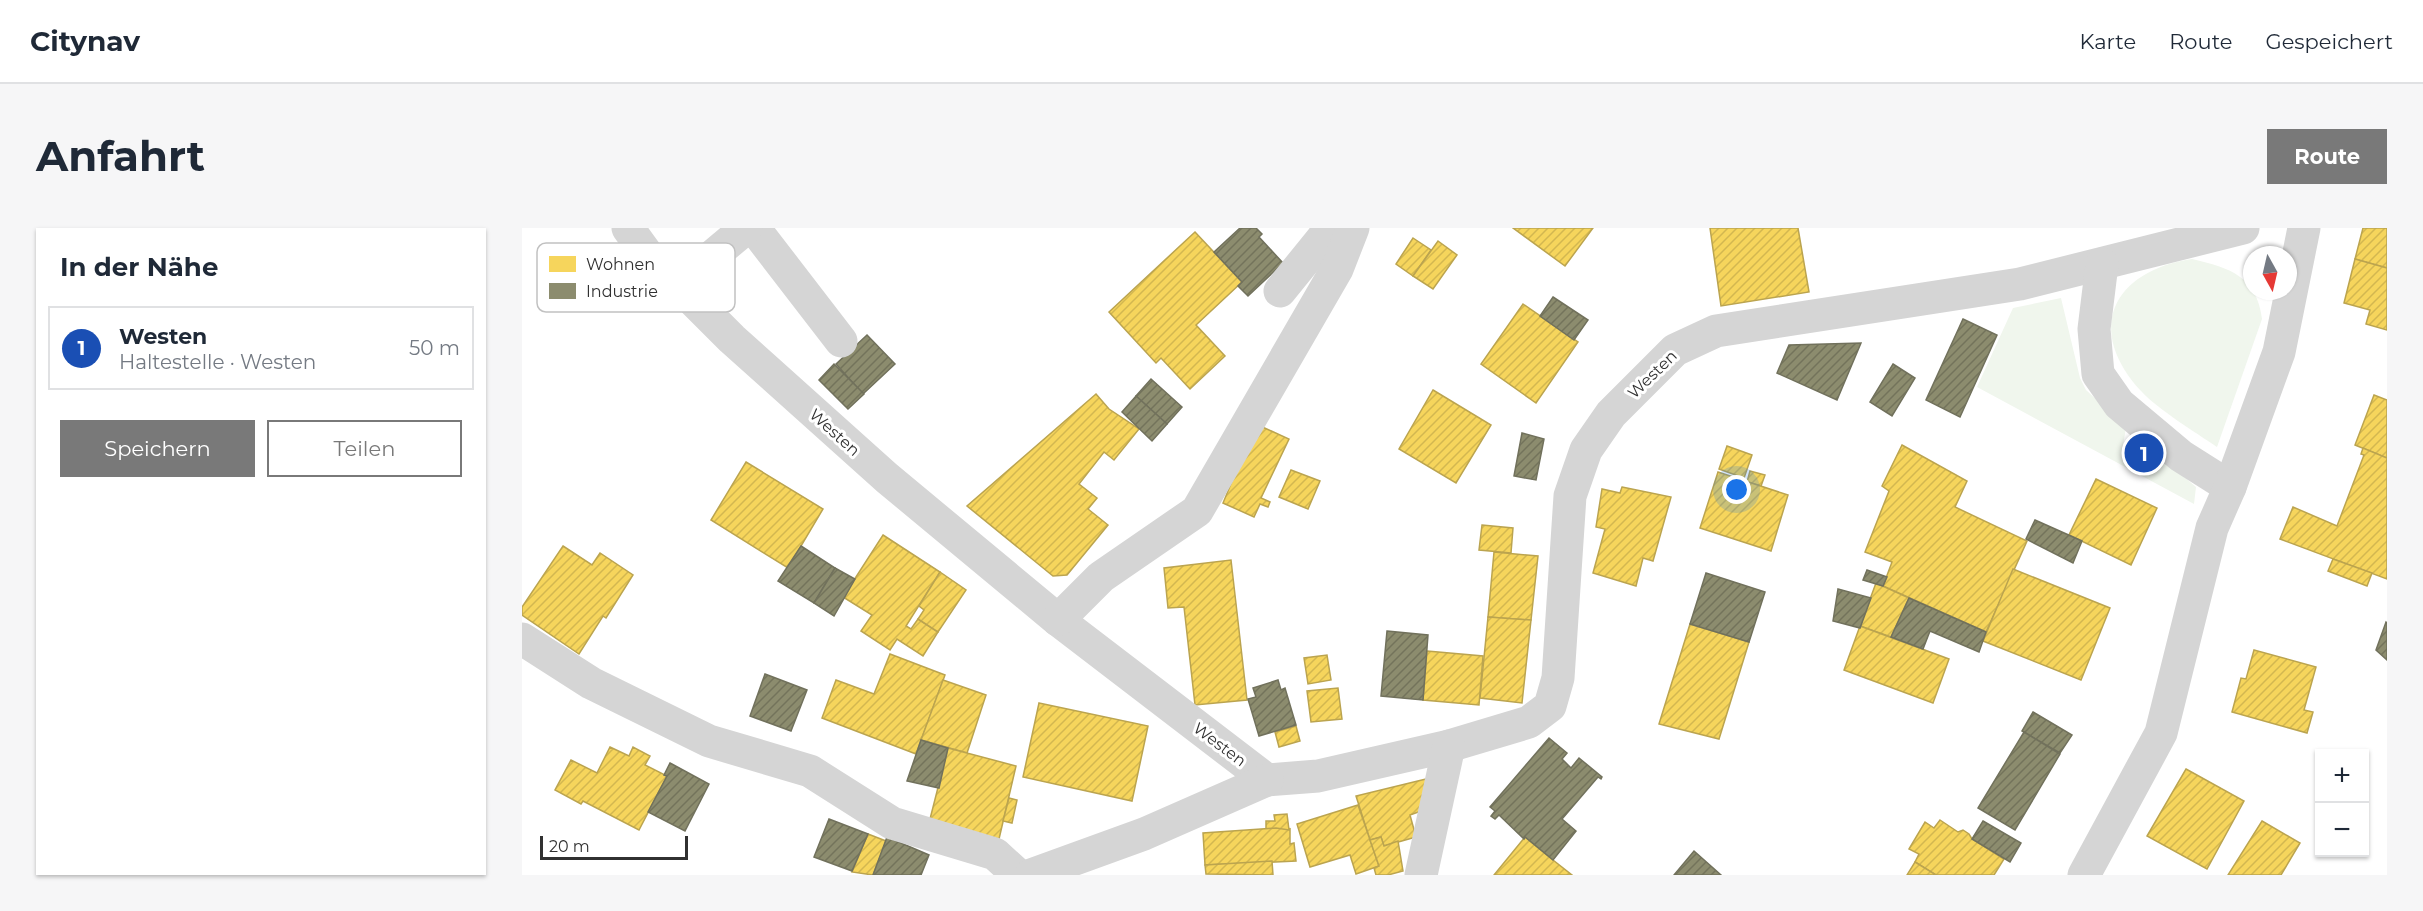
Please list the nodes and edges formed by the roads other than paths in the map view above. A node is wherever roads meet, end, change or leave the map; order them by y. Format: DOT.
graph roads {
  1 [pos="628,228"];
  2 [pos="746,228"];
  3 [pos="754,228"];
  4 [pos="1346,228"];
  5 [pos="1353,228"];
  6 [pos="2242,228"];
  7 [pos="2304,228"];
  8 [pos="639,243"];
  9 [pos="728,243"];
  10 [pos="2102,264"];
  11 [pos="1280,291"];
  12 [pos="705,312"];
  13 [pos="841,341"];
  14 [pos="2229,487"];
  15 [pos="1058,620"];
  16 [pos="522,639"];
  17 [pos="1449,746"];
  18 [pos="1267,780"];
  19 [pos="1018,875"];
  20 [pos="1031,875"];
  21 [pos="1421,875"];
  22 [pos="2084,875"];
  1 -- 8 [label="street, Westen"];
  2 -- 9 [label="street"];
  3 -- 13 [label="street"];
  4 -- 11 [label="street"];
  5 -- 15 [label="street"];
  6 -- 10 [label="street, Westen"];
  7 -- 14 [label="street"];
  10 -- 14 [label="street"];
  10 -- 17 [label="street, Westen"];
  12 -- 15 [label="street, Westen"];
  14 -- 22 [label="street"];
  15 -- 18 [label="street, Westen"];
  16 -- 19 [label="street"];
  17 -- 18 [label="street, Westen"];
  17 -- 21 [label="street"];
  18 -- 20 [label="street, Westen"];
}
